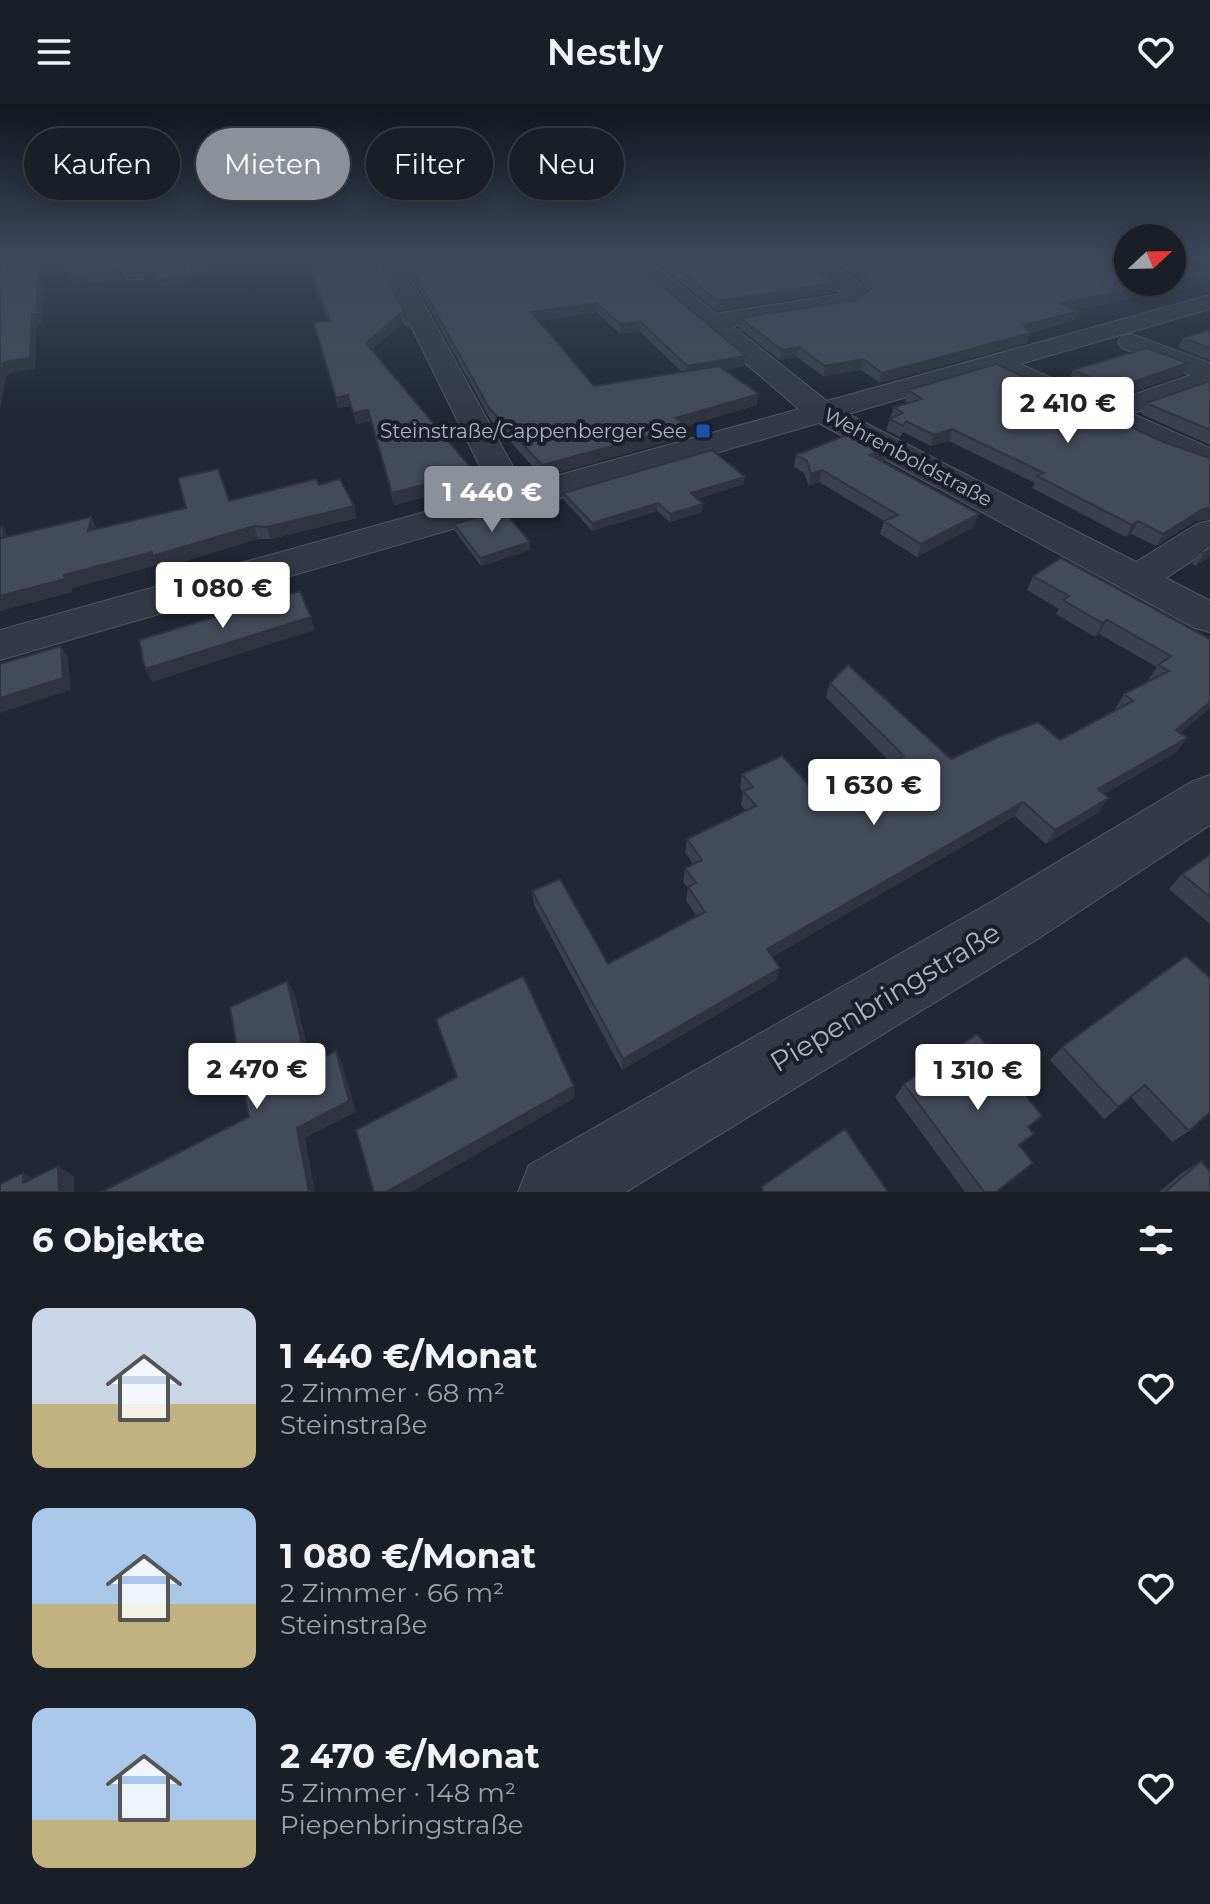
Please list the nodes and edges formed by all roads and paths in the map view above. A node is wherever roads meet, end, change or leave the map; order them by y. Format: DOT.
graph roads {
  1 [pos="414,308"];
  2 [pos="693,308"];
  3 [pos="806,308"];
  4 [pos="1193,308"];
  5 [pos="710,322"];
  6 [pos="1106,333"];
  7 [pos="995,363"];
  8 [pos="1210,376"];
  9 [pos="1137,403"];
  10 [pos="823,413"];
  11 [pos="1210,459"];
  12 [pos="514,500"];
  13 [pos="1210,532"];
  14 [pos="1137,579"];
  15 [pos="1210,618"];
  16 [pos="0,645"];
  17 [pos="1210,797"];
  18 [pos="556,1192"];
  1 -- 12 [label="street"];
  2 -- 5 [label="street, Wehrenboldstraße"];
  3 -- 5 [label="street"];
  4 -- 6 [label="street"];
  5 -- 10 [label="street, Wehrenboldstraße"];
  6 -- 7 [label="street"];
  6 -- 8 [label="street"];
  7 -- 10 [label="street"];
  7 -- 11 [label="street"];
  8 -- 9 [label="street"];
  10 -- 12 [label="street"];
  10 -- 14 [label="street, Wehrenboldstraße"];
  12 -- 16 [label="street"];
  13 -- 14 [label="street"];
  14 -- 15 [label="street, Wehrenboldstraße"];
  17 -- 18 [label="street, Piepenbringstraße"];
}
